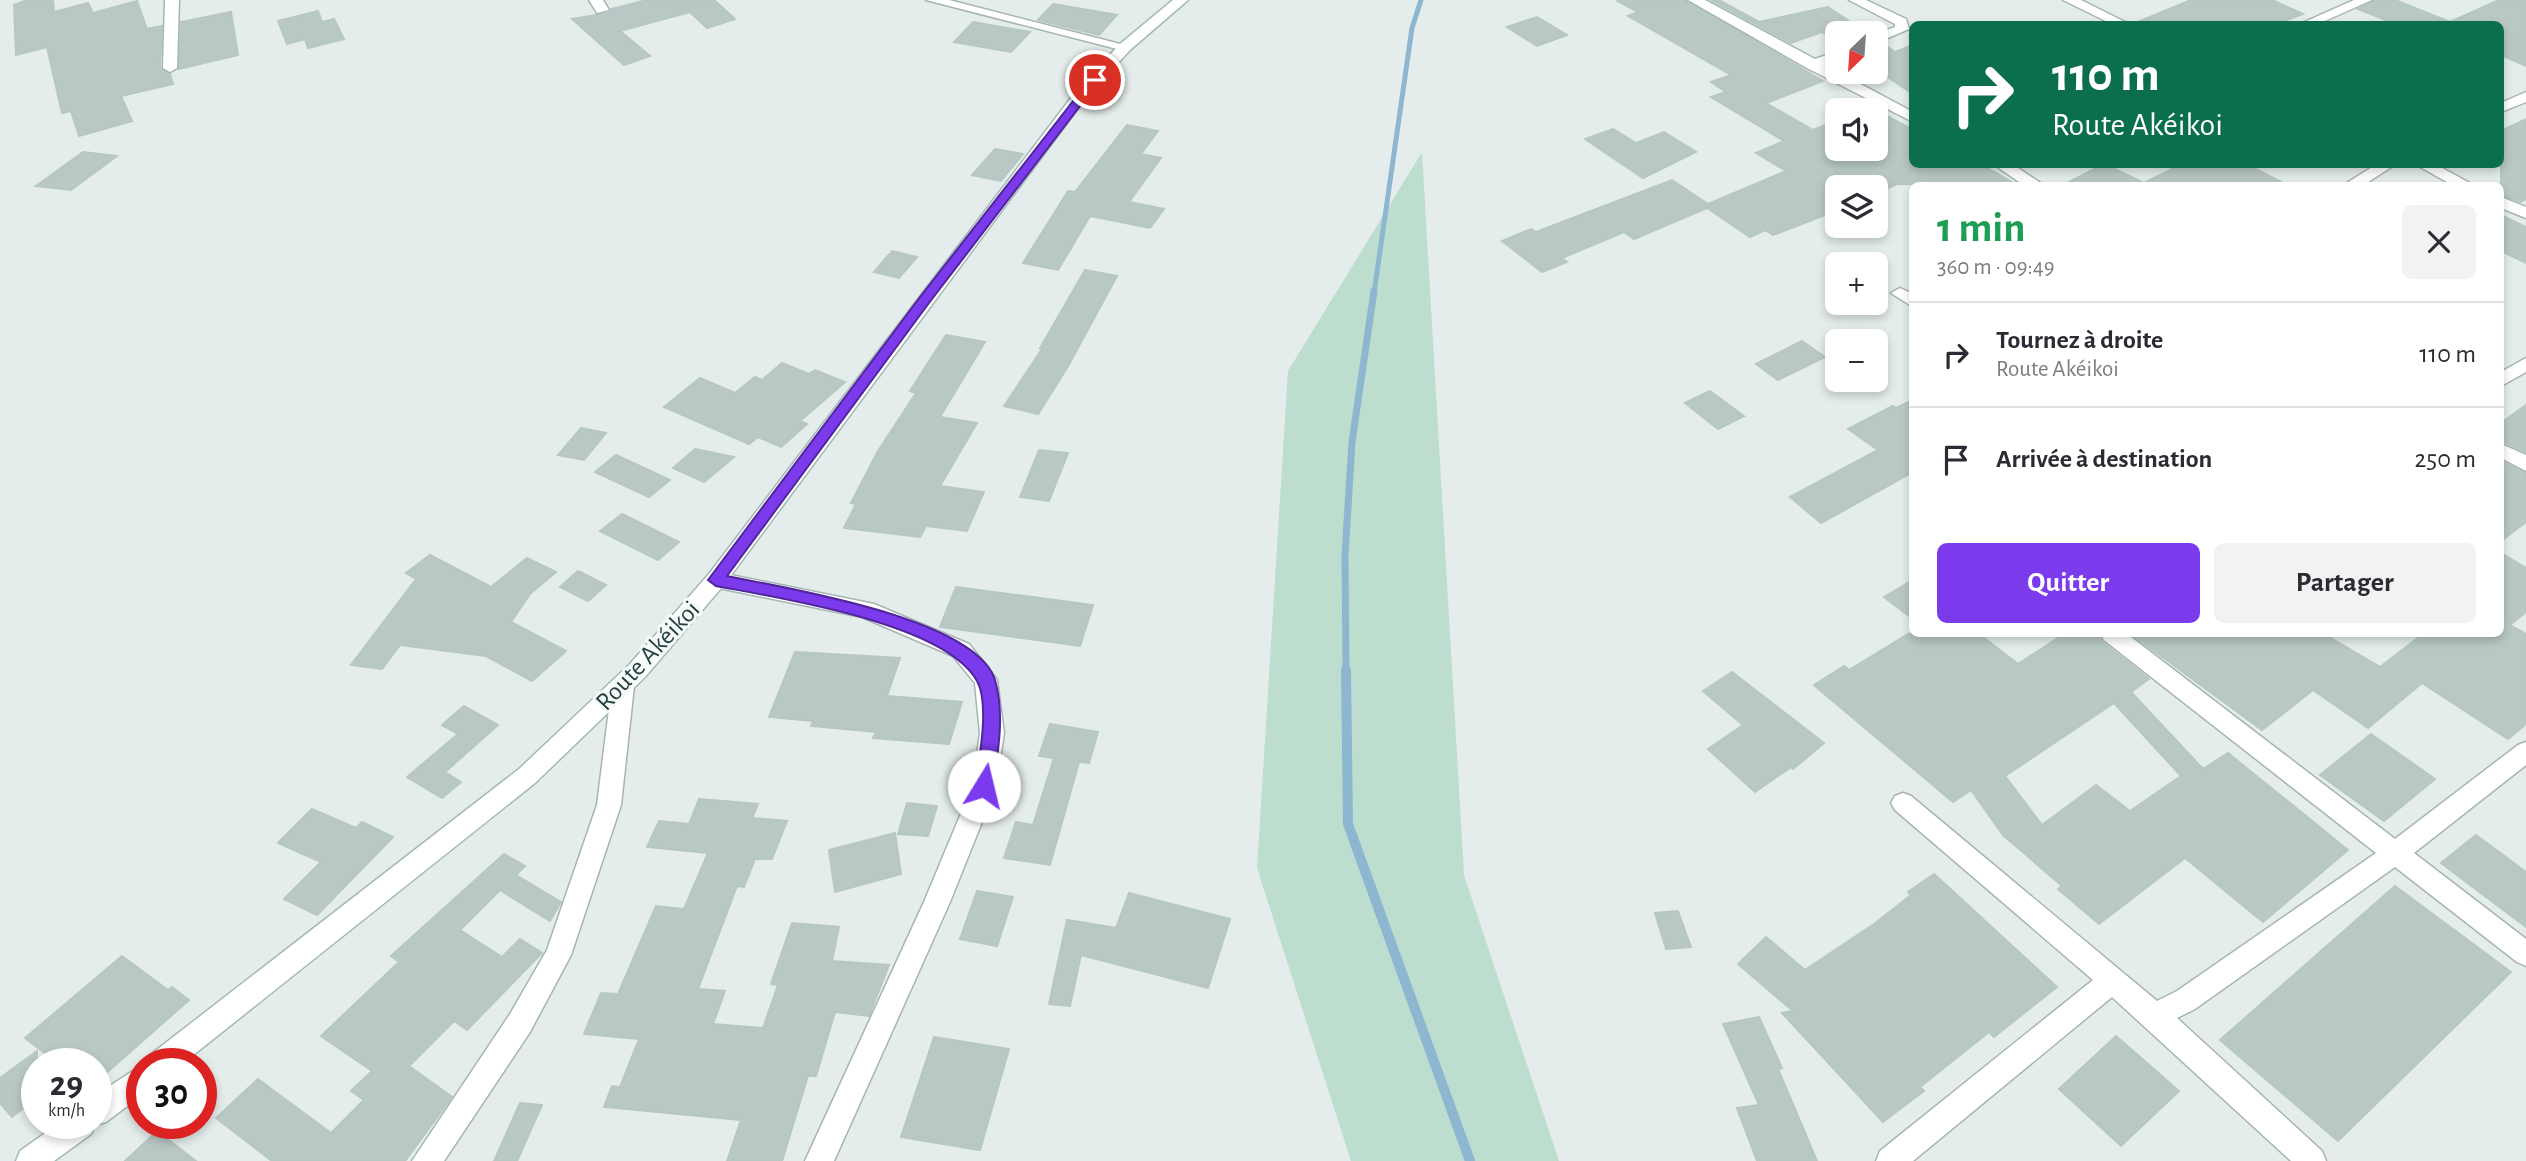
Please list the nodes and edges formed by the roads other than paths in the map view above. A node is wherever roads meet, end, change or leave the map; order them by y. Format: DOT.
graph roads {
  1 [pos="172,0"];
  2 [pos="933,0"];
  3 [pos="1181,0"];
  4 [pos="1695,0"];
  5 [pos="1856,0"];
  6 [pos="2070,0"];
  7 [pos="2364,0"];
  8 [pos="2116,21"];
  9 [pos="2313,21"];
  10 [pos="1888,34"];
  11 [pos="1125,47"];
  12 [pos="1825,60"];
  13 [pos="1812,65"];
  14 [pos="170,68"];
  15 [pos="2526,96"];
  16 [pos="2504,107"];
  17 [pos="1909,116"];
  18 [pos="2007,168"];
  19 [pos="2382,168"];
  20 [pos="2430,168"];
  21 [pos="2030,182"];
  22 [pos="2357,182"];
  23 [pos="2459,182"];
  24 [pos="2504,203"];
  25 [pos="2526,213"];
  26 [pos="2526,364"];
  27 [pos="2504,378"];
  28 [pos="2504,452"];
  29 [pos="2526,464"];
  30 [pos="716,580"];
  31 [pos="2116,637"];
  32 [pos="623,686"];
  33 [pos="2526,752"];
  34 [pos="1903,803"];
  35 [pos="2395,854"];
  36 [pos="2526,954"];
  37 [pos="2113,980"];
  38 [pos="2155,1016"];
  39 [pos="180,1048"];
  40 [pos="60,1139"];
  41 [pos="30,1161"];
  42 [pos="426,1161"];
  43 [pos="819,1161"];
  44 [pos="1890,1161"];
  45 [pos="2312,1161"];
  1 -- 14 [label="street"];
  2 -- 11 [label="street"];
  3 -- 11 [label="street, Route Akéikoi"];
  4 -- 13 [label="street"];
  5 -- 10 [label="street"];
  6 -- 8 [label="street"];
  7 -- 9 [label="street"];
  11 -- 30 [label="street, Route Akéikoi"];
  12 -- 13 [label="street"];
  13 -- 17 [label="street"];
  15 -- 16 [label="street"];
  18 -- 21 [label="street"];
  19 -- 22 [label="street"];
  20 -- 23 [label="street"];
  24 -- 25 [label="street"];
  26 -- 27 [label="street"];
  28 -- 29 [label="street"];
  30 -- 32 [label="street, Route Akéikoi"];
  30 -- 43 [label="street"];
  31 -- 35 [label="street"];
  32 -- 39 [label="street, Route Akéikoi"];
  32 -- 42 [label="street"];
  33 -- 35 [label="street"];
  34 -- 37 [label="street"];
  35 -- 36 [label="street"];
  35 -- 38 [label="street"];
  37 -- 38 [label="street"];
  37 -- 44 [label="street"];
  38 -- 45 [label="street"];
  40 -- 41 [label="street"];
}
